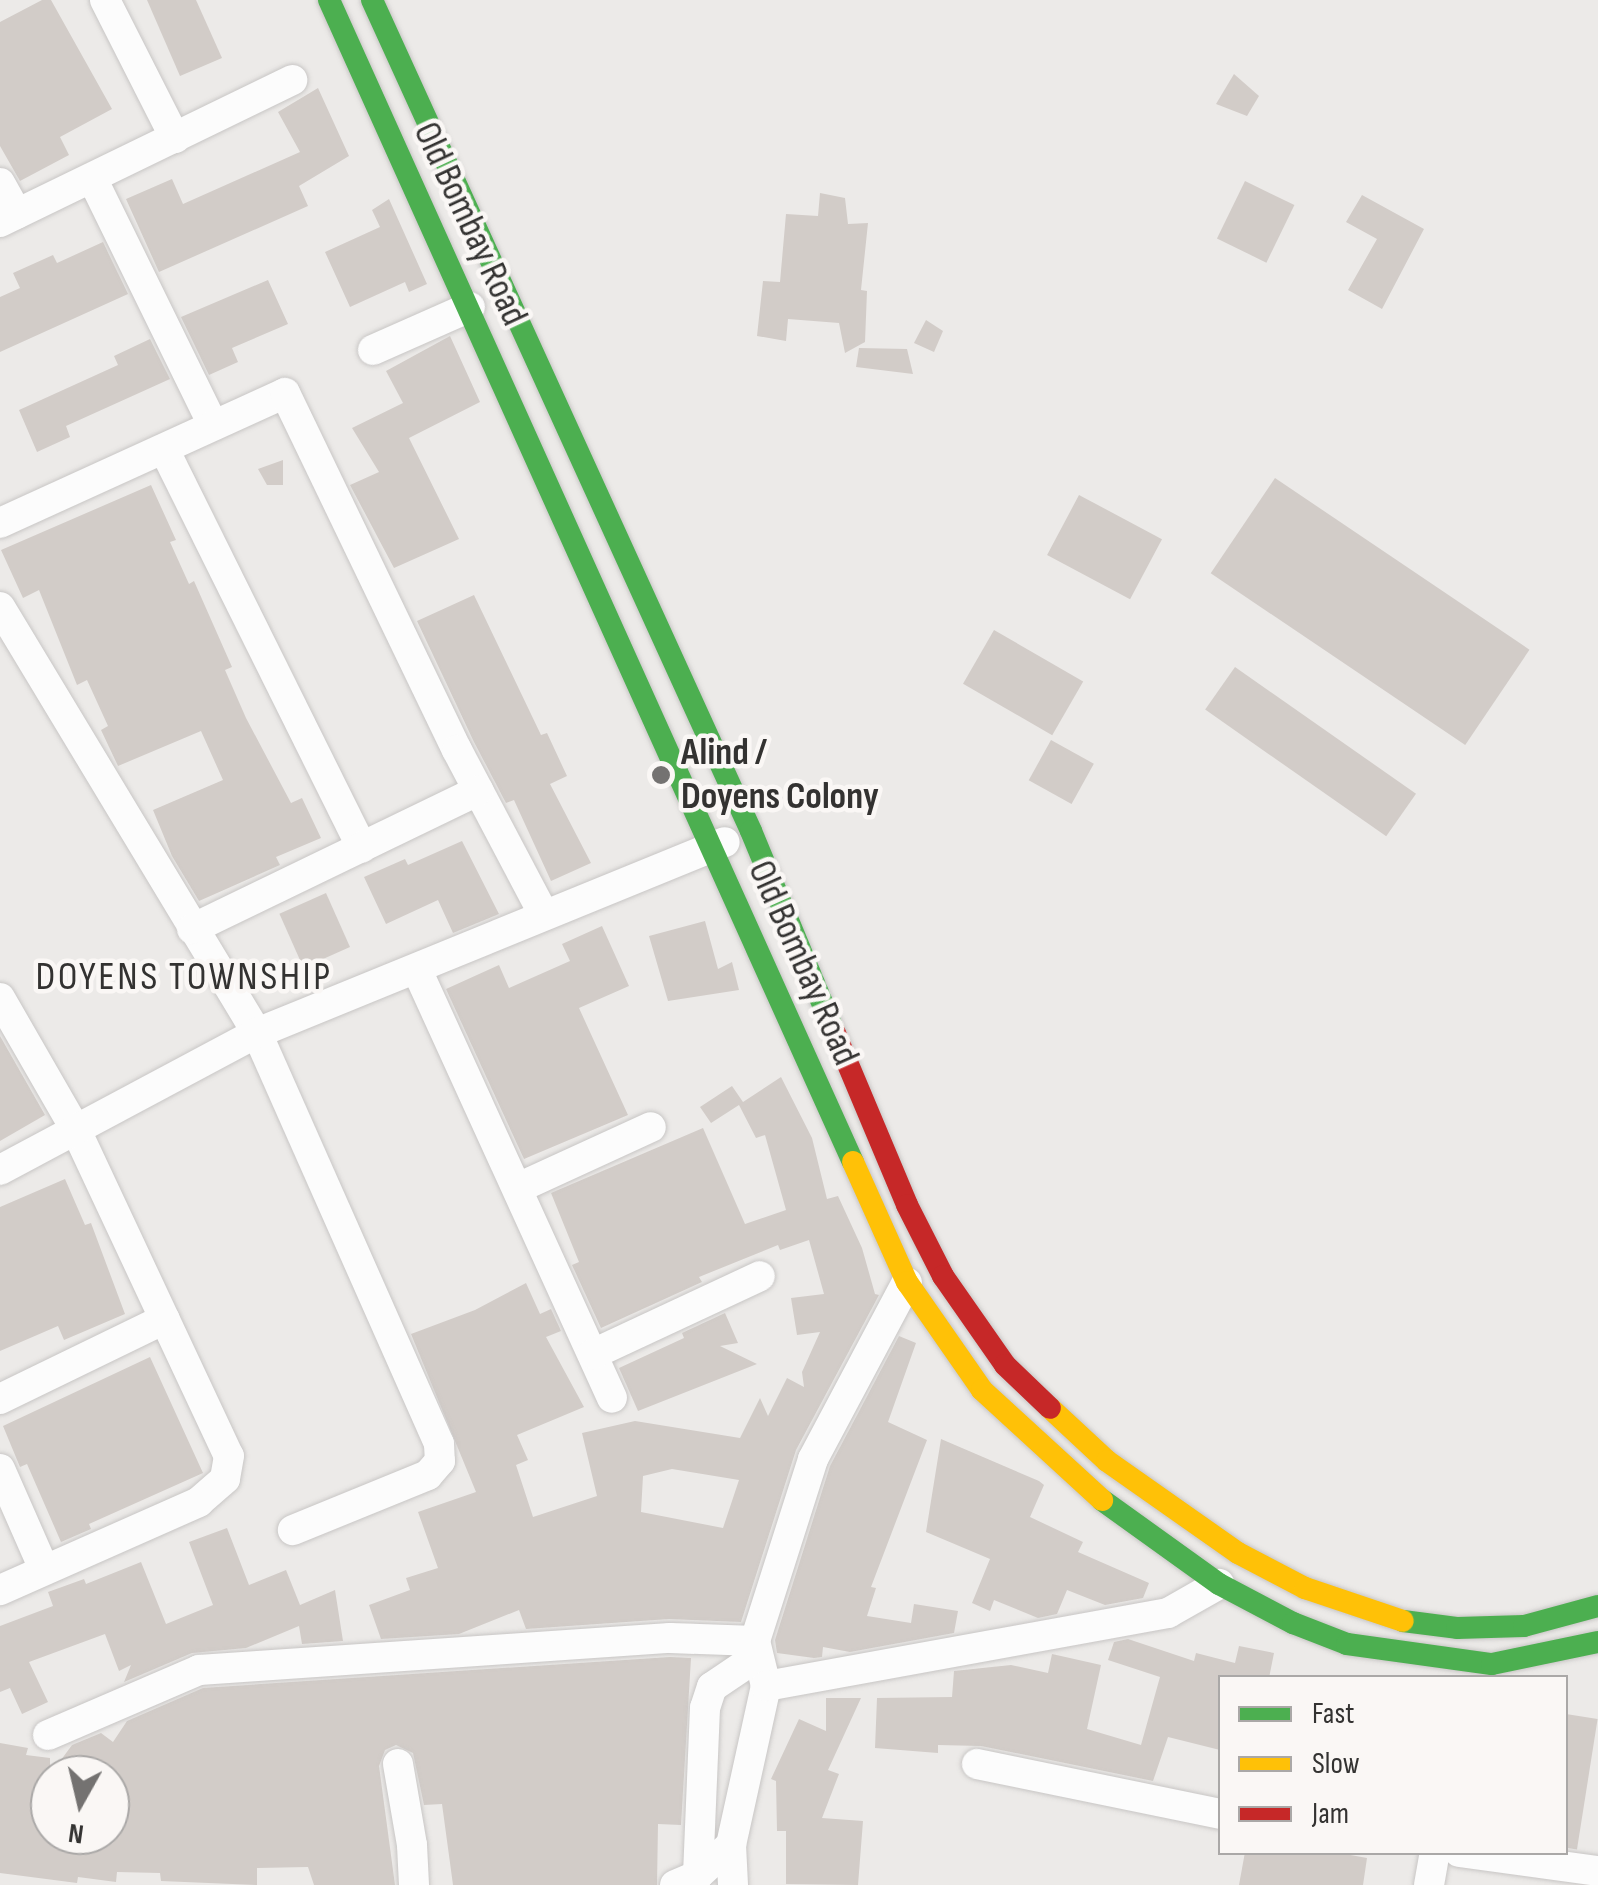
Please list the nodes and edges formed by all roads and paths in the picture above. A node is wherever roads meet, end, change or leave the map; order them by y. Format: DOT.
graph roads {
  1 [pos="105,0"];
  2 [pos="329,0"];
  3 [pos="372,0"];
  4 [pos="292,80"];
  5 [pos="175,138"];
  6 [pos="92,178"];
  7 [pos="0,183"];
  8 [pos="9,218"];
  9 [pos="470,306"];
  10 [pos="373,350"];
  11 [pos="213,425"];
  12 [pos="164,449"];
  13 [pos="0,523"];
  14 [pos="0,607"];
  15 [pos="478,792"];
  16 [pos="751,831"];
  17 [pos="714,847"];
  18 [pos="362,848"];
  19 [pos="543,913"];
  20 [pos="192,929"];
  21 [pos="417,970"];
  22 [pos="0,998"];
  23 [pos="257,1033"];
  24 [pos="651,1127"];
  25 [pos="76,1130"];
  26 [pos="0,1170"];
  27 [pos="518,1188"];
  28 [pos="760,1276"];
  29 [pos="907,1282"];
  30 [pos="165,1319"];
  31 [pos="592,1354"];
  32 [pos="612,1398"];
  33 [pos="0,1399"];
  34 [pos="0,1469"];
  35 [pos="293,1530"];
  36 [pos="44,1569"];
  37 [pos="1219,1584"];
  38 [pos="0,1590"];
  39 [pos="1598,1606"];
  40 [pos="1598,1642"];
  41 [pos="760,1661"];
  42 [pos="1451,1670"];
  43 [pos="48,1734"];
  44 [pos="398,1764"];
  45 [pos="977,1764"];
  46 [pos="1218,1814"];
  47 [pos="731,1844"];
  48 [pos="1434,1855"];
  49 [pos="1471,1855"];
  50 [pos="1598,1872"];
  51 [pos="1563,1876"];
  52 [pos="686,1880"];
  53 [pos="414,1885"];
  54 [pos="733,1885"];
  55 [pos="1428,1885"];
  1 -- 5 [label="street"];
  2 -- 9 [label="main road, Old Bombay Road"];
  3 -- 16 [label="main road, Old Bombay Road"];
  4 -- 5 [label="street"];
  5 -- 6 [label="street"];
  6 -- 8 [label="street"];
  6 -- 11 [label="street"];
  7 -- 8 [label="street"];
  9 -- 10 [label="street"];
  9 -- 17 [label="main road, Old Bombay Road"];
  11 -- 12 [label="street"];
  11 -- 15 [label="street"];
  12 -- 13 [label="street"];
  12 -- 18 [label="street"];
  14 -- 20 [label="street"];
  15 -- 18 [label="street"];
  15 -- 19 [label="street"];
  16 -- 17 [label="street"];
  16 -- 39 [label="main road, Old Bombay Road"];
  17 -- 19 [label="street"];
  17 -- 29 [label="main road, Old Bombay Road"];
  18 -- 20 [label="street"];
  19 -- 21 [label="street"];
  20 -- 23 [label="street"];
  21 -- 23 [label="street"];
  21 -- 27 [label="street"];
  22 -- 25 [label="street"];
  23 -- 25 [label="street"];
  23 -- 35 [label="street"];
  24 -- 27 [label="street"];
  25 -- 26 [label="street"];
  25 -- 30 [label="street"];
  27 -- 31 [label="street"];
  28 -- 31 [label="street"];
  29 -- 37 [label="main road, Old Bombay Road"];
  29 -- 41 [label="street"];
  30 -- 33 [label="street"];
  30 -- 36 [label="street"];
  31 -- 32 [label="street"];
  34 -- 36 [label="street"];
  36 -- 38 [label="street"];
  37 -- 41 [label="street"];
  37 -- 42 [label="main road, Old Bombay Road"];
  40 -- 42 [label="main road, Old Bombay Road"];
  41 -- 43 [label="street"];
  41 -- 47 [label="street"];
  41 -- 52 [label="street"];
  44 -- 53 [label="street"];
  45 -- 46 [label="street"];
  47 -- 52 [label="street"];
  47 -- 54 [label="street"];
  48 -- 55 [label="street"];
  49 -- 51 [label="street"];
  50 -- 51 [label="street"];
}
